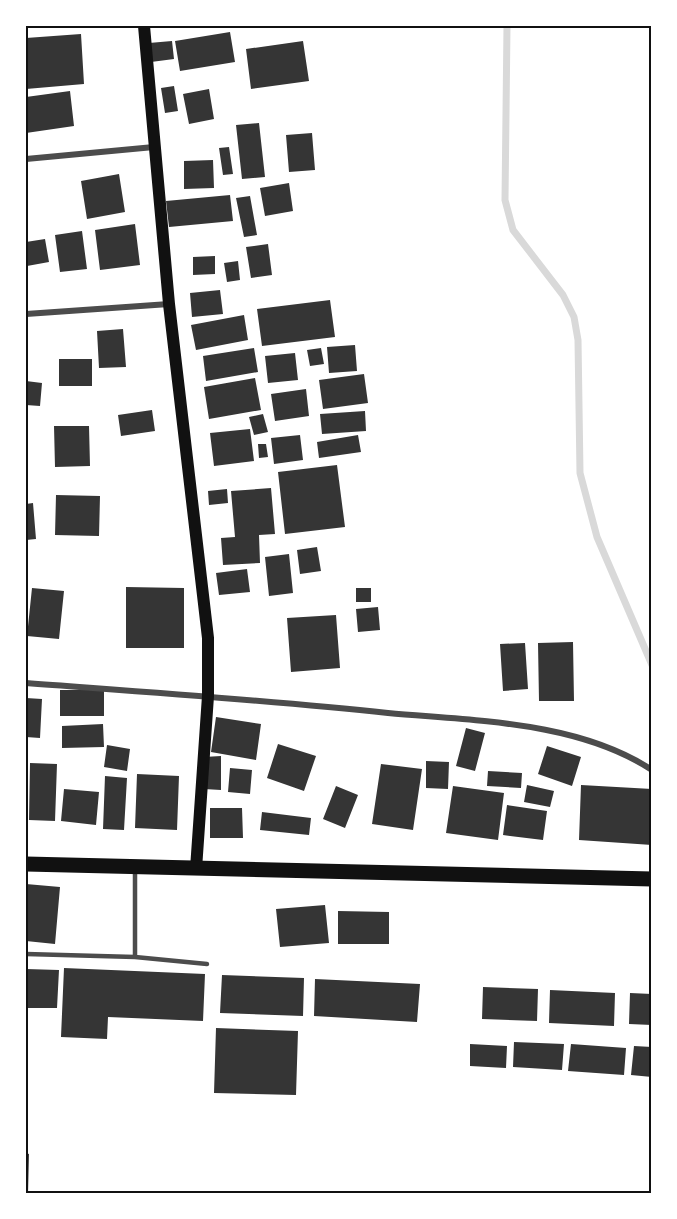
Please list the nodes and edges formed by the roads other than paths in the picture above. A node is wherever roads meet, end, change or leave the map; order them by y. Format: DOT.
graph roads {
  1 [pos="144,26"];
  2 [pos="154,147"];
  3 [pos="26,159"];
  4 [pos="169,304"];
  5 [pos="26,314"];
  6 [pos="26,683"];
  7 [pos="208,696"];
  8 [pos="651,770"];
  9 [pos="26,864"];
  10 [pos="135,867"];
  11 [pos="196,869"];
  12 [pos="651,879"];
  13 [pos="26,954"];
  14 [pos="135,957"];
  15 [pos="207,964"];
  1 -- 2 [label="main road"];
  2 -- 3 [label="street"];
  2 -- 4 [label="main road"];
  4 -- 5 [label="street"];
  4 -- 7 [label="main road"];
  6 -- 7 [label="street"];
  7 -- 8 [label="street"];
  7 -- 11 [label="main road"];
  9 -- 10 [label="main road"];
  10 -- 11 [label="main road"];
  10 -- 14 [label="lane"];
  11 -- 12 [label="main road"];
  13 -- 14 [label="lane"];
  14 -- 15 [label="lane"];
}
